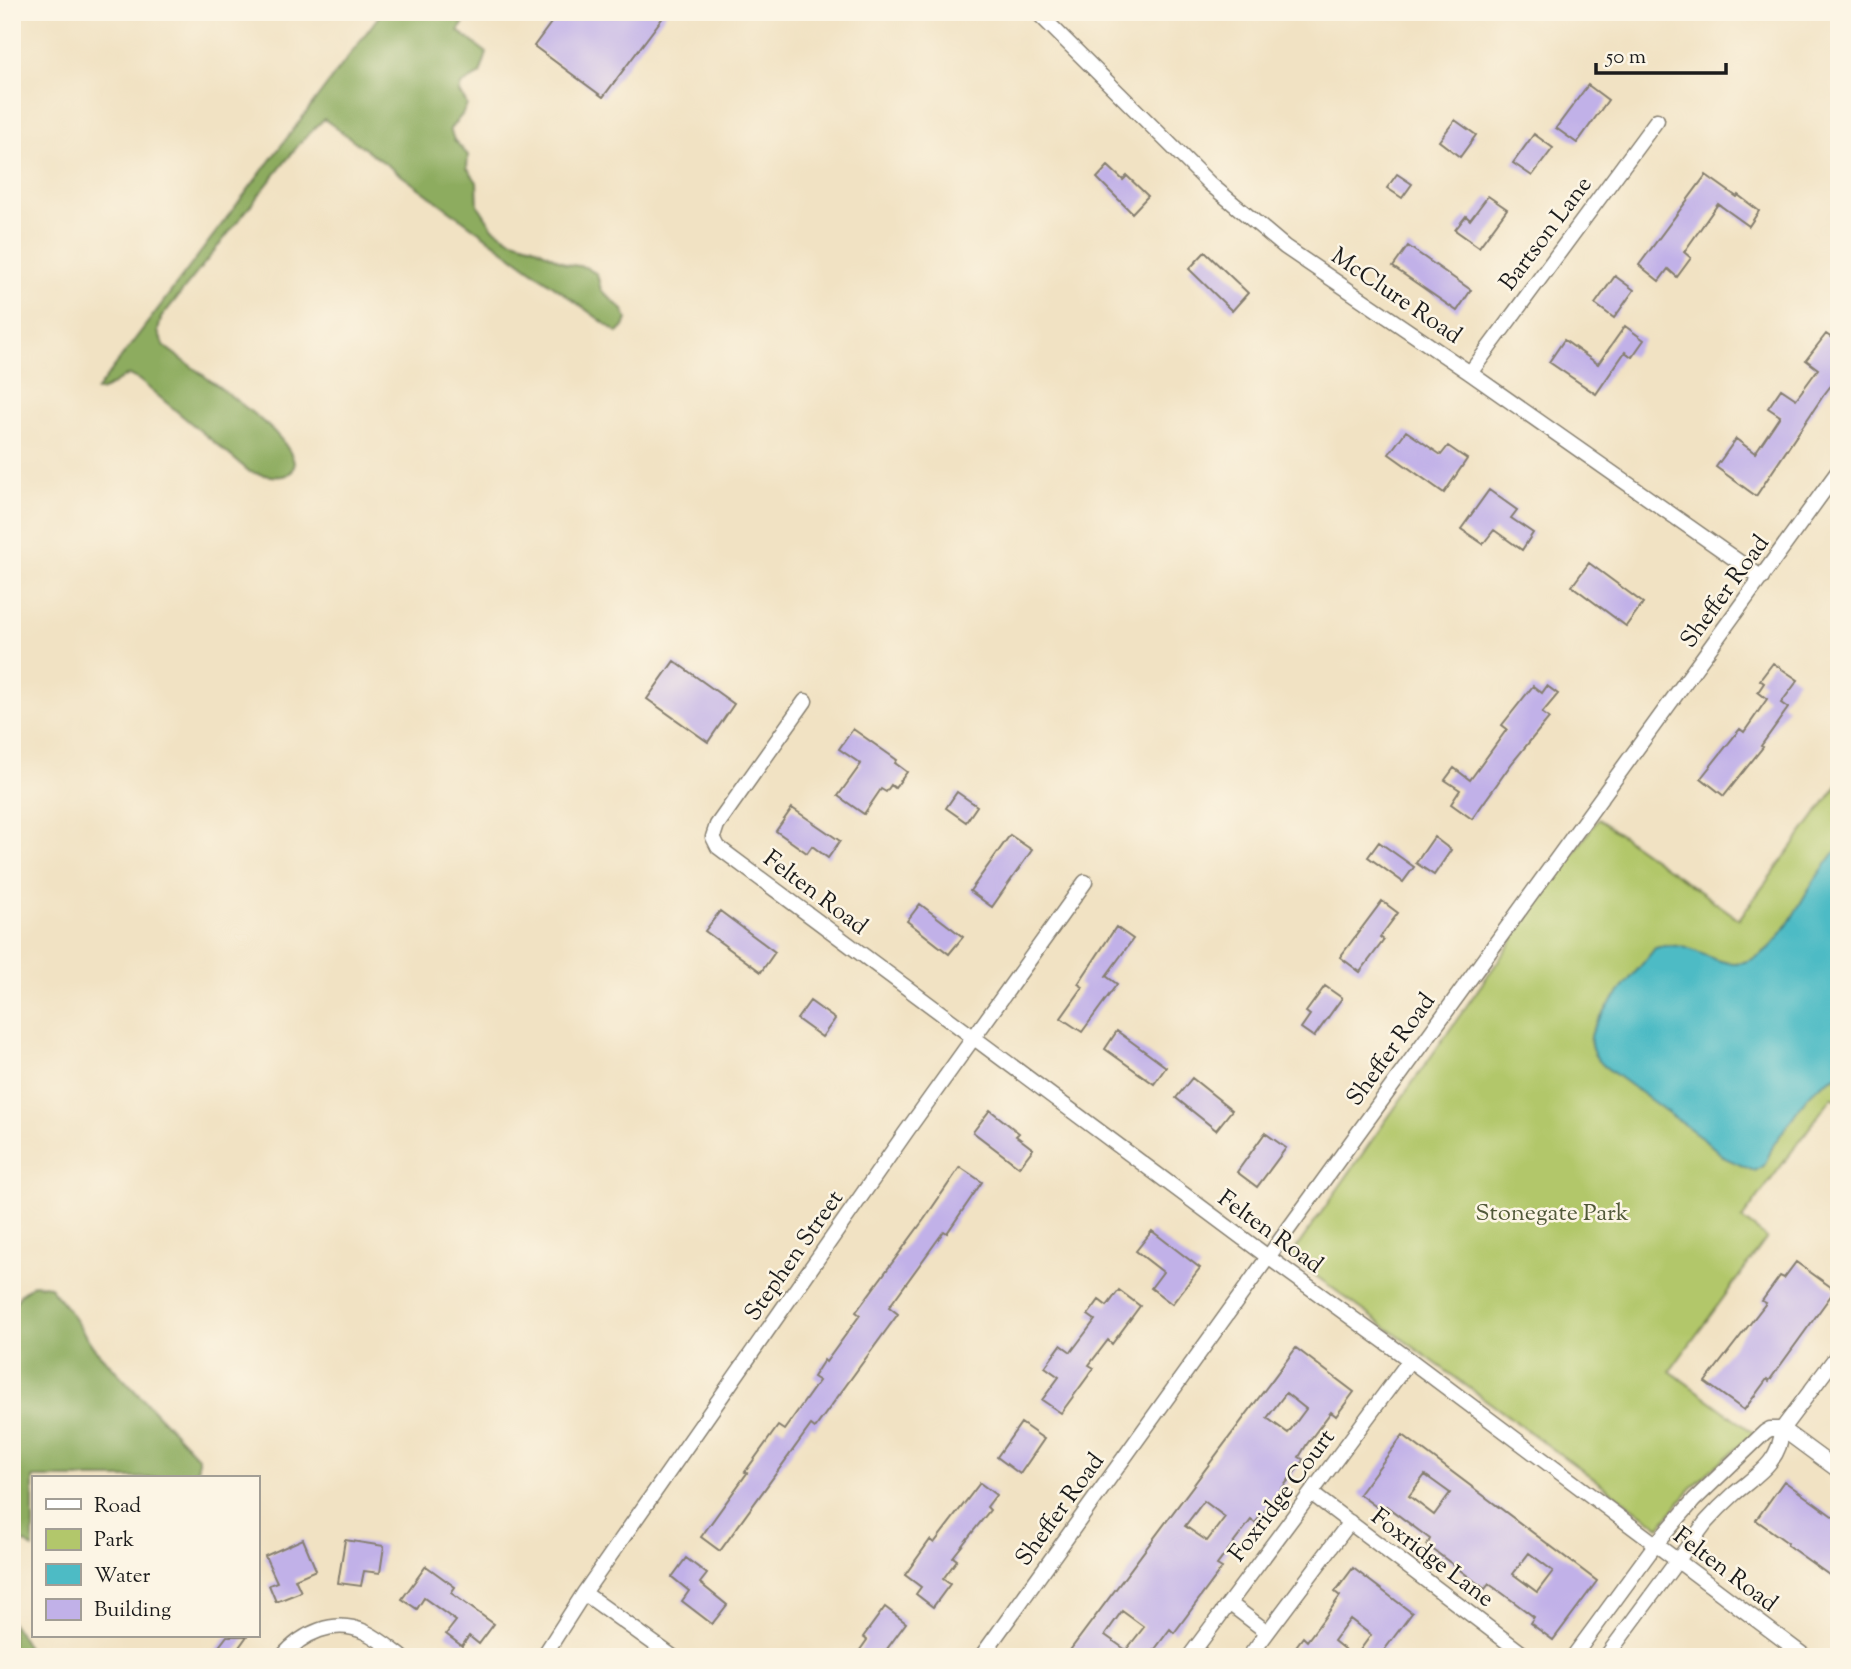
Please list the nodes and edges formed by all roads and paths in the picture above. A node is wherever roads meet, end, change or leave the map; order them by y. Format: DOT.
graph roads {
  1 [pos="1037,12"];
  2 [pos="1657,120"];
  3 [pos="1470,373"];
  4 [pos="1839,470"];
  5 [pos="1762,578"];
  6 [pos="805,701"];
  7 [pos="1084,882"];
  8 [pos="974,1037"];
  9 [pos="1268,1257"];
  10 [pos="1839,1353"];
  11 [pos="1410,1360"];
  12 [pos="1782,1429"];
  13 [pos="1839,1471"];
  14 [pos="1311,1493"];
  15 [pos="1350,1522"];
  16 [pos="1655,1545"];
  17 [pos="1677,1561"];
  18 [pos="584,1593"];
  19 [pos="1229,1603"];
  20 [pos="1267,1632"];
  21 [pos="282,1657"];
  22 [pos="402,1657"];
  23 [pos="543,1657"];
  24 [pos="673,1657"];
  25 [pos="981,1657"];
  26 [pos="1189,1657"];
  27 [pos="1249,1657"];
  28 [pos="1527,1657"];
  29 [pos="1573,1657"];
  30 [pos="1606,1657"];
  31 [pos="1806,1657"];
  1 -- 3 [label="street, McClure Road"];
  2 -- 3 [label="street, Bartson Lane"];
  3 -- 5 [label="street, McClure Road"];
  4 -- 5 [label="street, Sheffer Road"];
  5 -- 9 [label="street, Sheffer Road"];
  6 -- 8 [label="street, Felten Road"];
  7 -- 8 [label="street, Stephen Street"];
  8 -- 9 [label="street, Felten Road"];
  8 -- 18 [label="street, Stephen Street"];
  9 -- 11 [label="street, Felten Road"];
  9 -- 25 [label="street, Sheffer Road"];
  10 -- 12 [label="street"];
  11 -- 14 [label="street, Foxridge Court"];
  11 -- 16 [label="street, Felten Road"];
  12 -- 13 [label="street"];
  12 -- 16 [label="street"];
  12 -- 17 [label="street"];
  14 -- 15 [label="street, Foxridge Lane"];
  14 -- 19 [label="street, Foxridge Court"];
  15 -- 20 [label="street"];
  15 -- 28 [label="street, Foxridge Lane"];
  16 -- 17 [label="street, Felten Road"];
  16 -- 29 [label="street"];
  17 -- 30 [label="street"];
  17 -- 31 [label="street, Felten Road"];
  18 -- 23 [label="street, Stephen Street"];
  18 -- 24 [label="street"];
  19 -- 20 [label="street"];
  19 -- 26 [label="street, Foxridge Court"];
  20 -- 27 [label="street"];
  21 -- 22 [label="street"];
}
